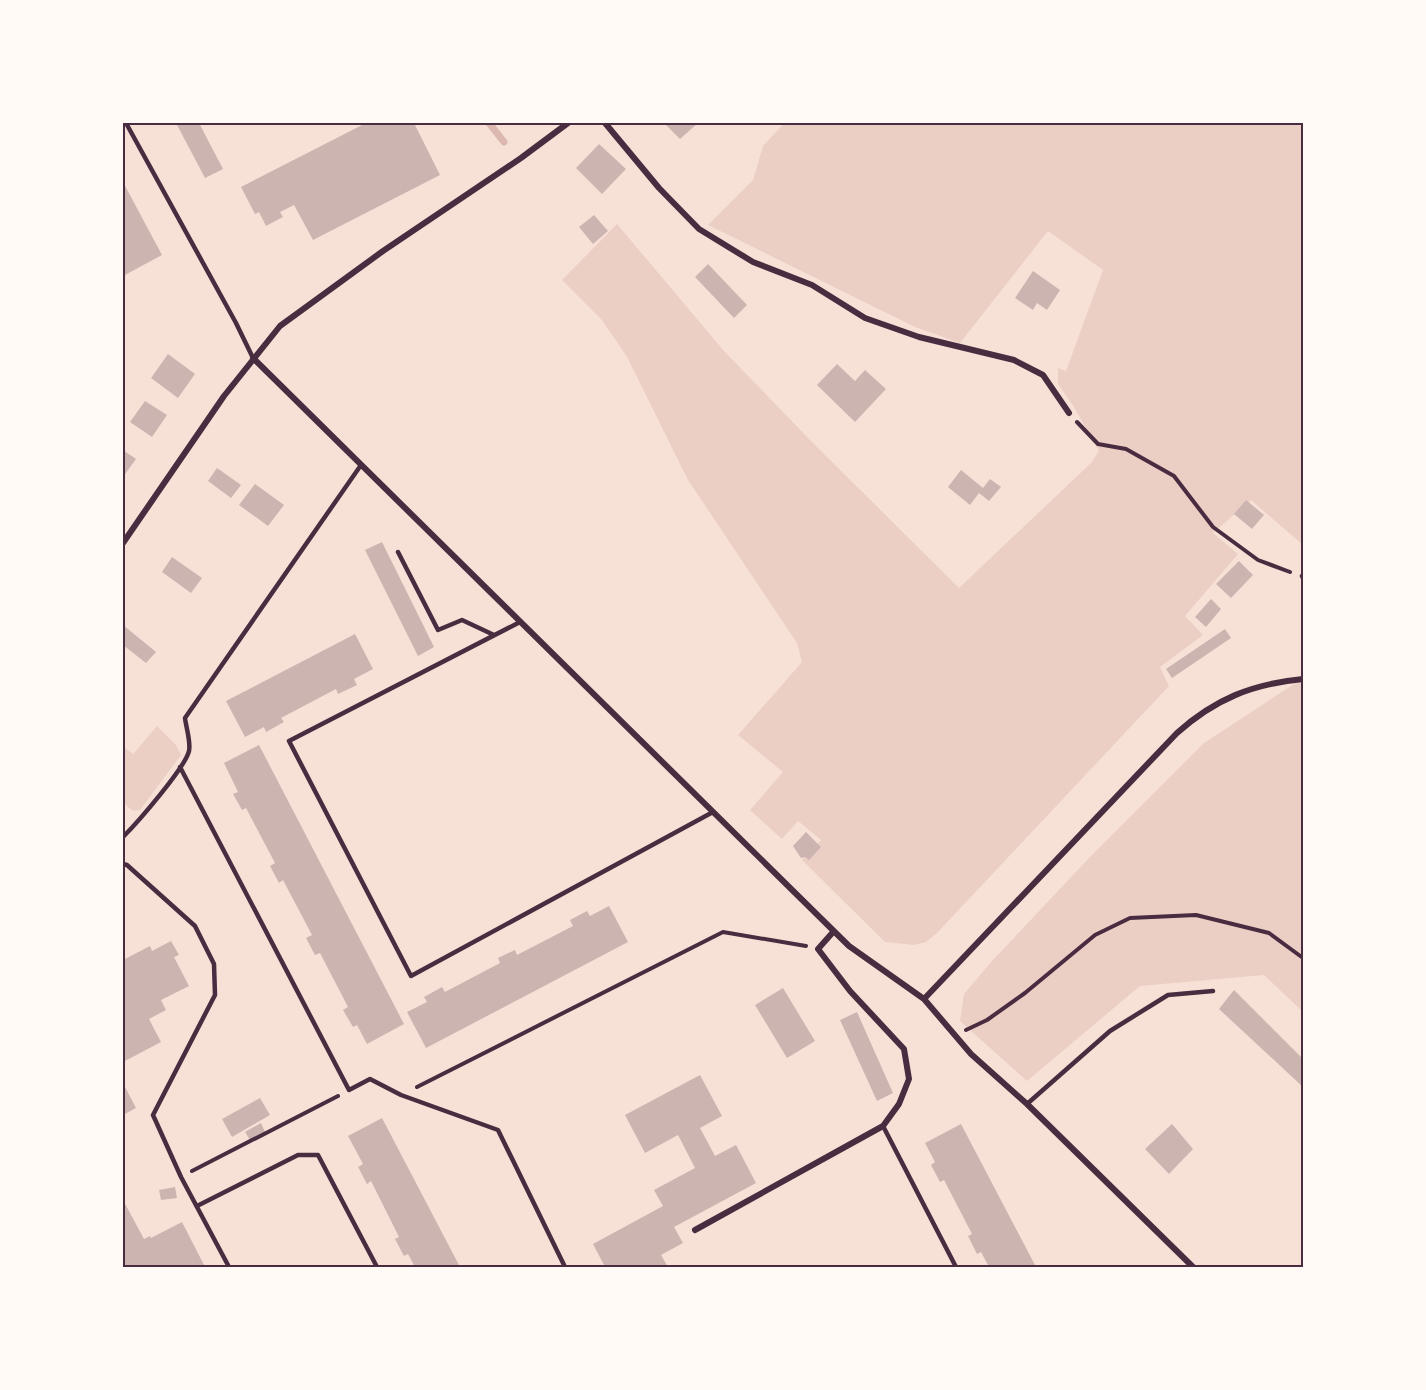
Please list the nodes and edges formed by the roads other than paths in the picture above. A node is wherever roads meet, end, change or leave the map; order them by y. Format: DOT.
graph roads {
  1 [pos="126,123"];
  2 [pos="568,123"];
  3 [pos="605,123"];
  4 [pos="253,358"];
  5 [pos="1069,413"];
  6 [pos="361,465"];
  7 [pos="123,543"];
  8 [pos="398,552"];
  9 [pos="520,622"];
  10 [pos="495,635"];
  11 [pos="1303,680"];
  12 [pos="180,767"];
  13 [pos="713,812"];
  14 [pos="123,837"];
  15 [pos="123,864"];
  16 [pos="834,931"];
  17 [pos="1213,991"];
  18 [pos="924,999"];
  19 [pos="1027,1104"];
  20 [pos="883,1126"];
  21 [pos="196,1206"];
  22 [pos="695,1230"];
  23 [pos="229,1267"];
  24 [pos="377,1267"];
  25 [pos="565,1267"];
  26 [pos="956,1267"];
  27 [pos="1193,1267"];
  1 -- 4 [label="lane"];
  2 -- 4 [label="street"];
  3 -- 5 [label="street"];
  4 -- 6 [label="street"];
  4 -- 7 [label="street"];
  6 -- 9 [label="street"];
  6 -- 12 [label="lane"];
  8 -- 10 [label="lane"];
  9 -- 10 [label="lane"];
  9 -- 13 [label="street"];
  10 -- 13 [label="lane"];
  11 -- 18 [label="street"];
  12 -- 14 [label="lane"];
  12 -- 25 [label="lane"];
  13 -- 16 [label="street"];
  15 -- 21 [label="lane"];
  16 -- 18 [label="street"];
  16 -- 20 [label="street"];
  17 -- 19 [label="lane"];
  18 -- 19 [label="street"];
  19 -- 27 [label="street"];
  20 -- 22 [label="street"];
  20 -- 26 [label="lane"];
  21 -- 23 [label="lane"];
  21 -- 24 [label="lane"];
}
